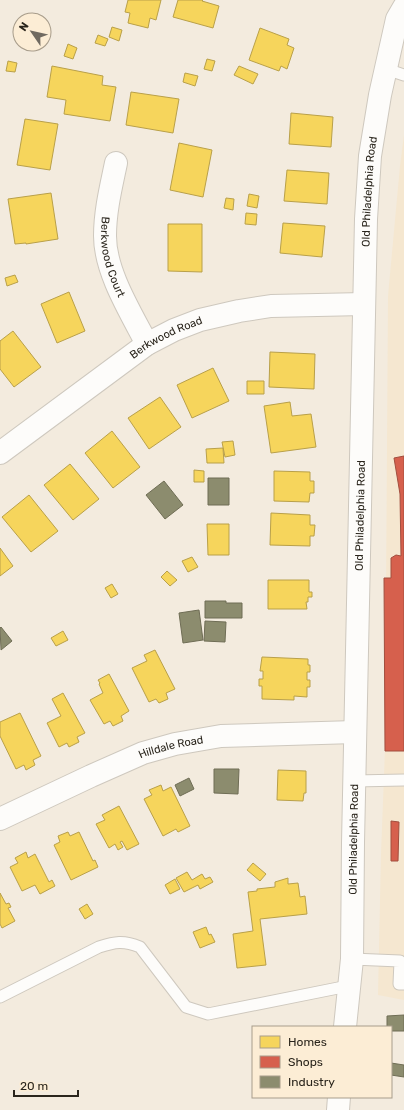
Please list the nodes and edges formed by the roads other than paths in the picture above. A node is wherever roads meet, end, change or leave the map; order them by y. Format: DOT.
graph roads {
  1 [pos="388,0"];
  2 [pos="404,6"];
  3 [pos="395,72"];
  4 [pos="116,163"];
  5 [pos="364,304"];
  6 [pos="147,344"];
  7 [pos="0,453"];
  8 [pos="355,732"];
  9 [pos="404,780"];
  10 [pos="354,781"];
  11 [pos="0,819"];
  12 [pos="352,959"];
  13 [pos="404,984"];
  14 [pos="348,986"];
  15 [pos="0,997"];
  16 [pos="345,1026"];
  17 [pos="339,1098"];
  18 [pos="338,1110"];
  1 -- 2 [label="street"];
  2 -- 3 [label="street, Old Philadelphia Road"];
  3 -- 5 [label="street, Old Philadelphia Road"];
  4 -- 6 [label="street, Berkwood Court"];
  5 -- 6 [label="street, Berkwood Road"];
  5 -- 8 [label="street, Old Philadelphia Road"];
  6 -- 7 [label="street, Berkwood Road"];
  8 -- 10 [label="street, Old Philadelphia Road"];
  8 -- 11 [label="street, Hilldale Road"];
  9 -- 10 [label="lane"];
  10 -- 12 [label="street, Old Philadelphia Road"];
  12 -- 13 [label="lane"];
  12 -- 14 [label="street, Old Philadelphia Road"];
  14 -- 15 [label="lane"];
  14 -- 16 [label="street, Old Philadelphia Road"];
  17 -- 18 [label="street"];
}
